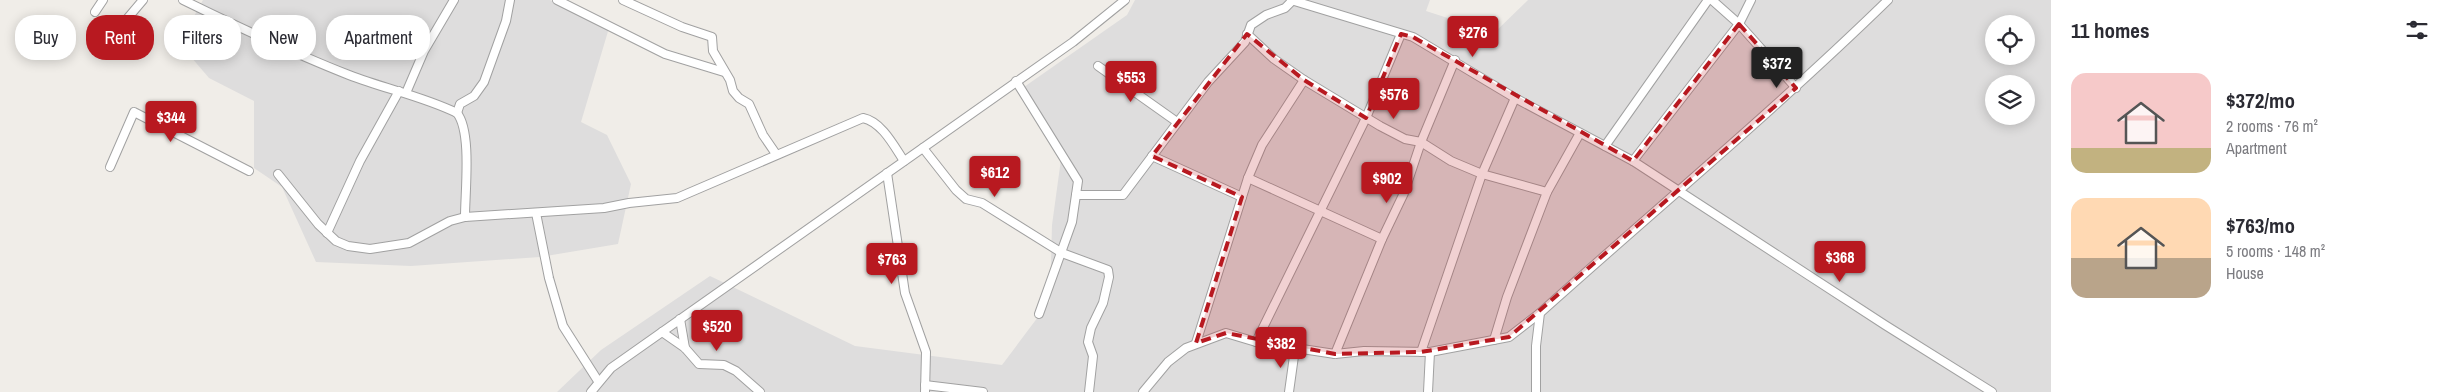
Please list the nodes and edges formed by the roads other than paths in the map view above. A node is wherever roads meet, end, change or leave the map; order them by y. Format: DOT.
graph roads {
  1 [pos="103,0"];
  2 [pos="143,0"];
  3 [pos="183,0"];
  4 [pos="454,0"];
  5 [pos="510,0"];
  6 [pos="557,0"];
  7 [pos="622,0"];
  8 [pos="1125,0"];
  9 [pos="1292,0"];
  10 [pos="1708,0"];
  11 [pos="1712,0"];
  12 [pos="1751,0"];
  13 [pos="1887,0"];
  14 [pos="94,12"];
  15 [pos="130,15"];
  16 [pos="1739,24"];
  17 [pos="1247,34"];
  18 [pos="1401,34"];
  19 [pos="1455,60"];
  20 [pos="1098,66"];
  21 [pos="725,72"];
  22 [pos="1304,80"];
  23 [pos="1016,81"];
  24 [pos="1796,88"];
  25 [pos="403,92"];
  26 [pos="1515,98"];
  27 [pos="457,113"];
  28 [pos="1366,118"];
  29 [pos="1177,122"];
  30 [pos="1580,133"];
  31 [pos="1421,142"];
  32 [pos="1605,146"];
  33 [pos="923,148"];
  34 [pos="776,154"];
  35 [pos="1152,156"];
  36 [pos="904,161"];
  37 [pos="1633,161"];
  38 [pos="110,167"];
  39 [pos="249,171"];
  40 [pos="887,173"];
  41 [pos="278,174"];
  42 [pos="1482,174"];
  43 [pos="1248,178"];
  44 [pos="1678,189"];
  45 [pos="1547,192"];
  46 [pos="1076,195"];
  47 [pos="1242,197"];
  48 [pos="1322,210"];
  49 [pos="536,213"];
  50 [pos="465,217"];
  51 [pos="327,233"];
  52 [pos="1382,239"];
  53 [pos="1062,253"];
  54 [pos="1540,313"];
  55 [pos="1039,314"];
  56 [pos="680,319"];
  57 [pos="662,332"];
  58 [pos="1494,340"];
  59 [pos="1256,342"];
  60 [pos="1196,343"];
  61 [pos="685,348"];
  62 [pos="1295,348"];
  63 [pos="1421,352"];
  64 [pos="1430,352"];
  65 [pos="1335,354"];
  66 [pos="598,381"];
  67 [pos="925,389"];
  68 [pos="591,392"];
  69 [pos="760,392"];
  70 [pos="983,392"];
  71 [pos="1089,392"];
  72 [pos="1144,392"];
  73 [pos="1289,392"];
  74 [pos="1428,392"];
  75 [pos="1536,392"];
  76 [pos="1992,392"];
  1 -- 14 [label="street"];
  2 -- 15 [label="street"];
  3 -- 25 [label="street"];
  4 -- 25 [label="street"];
  5 -- 27 [label="street"];
  6 -- 21 [label="street"];
  7 -- 21 [label="street"];
  8 -- 23 [label="street"];
  9 -- 17 [label="street"];
  9 -- 18 [label="street"];
  10 -- 32 [label="street"];
  11 -- 16 [label="street"];
  12 -- 16 [label="street"];
  13 -- 24 [label="street"];
  16 -- 24 [label="street"];
  16 -- 37 [label="street"];
  17 -- 22 [label="street"];
  17 -- 29 [label="street"];
  18 -- 19 [label="street"];
  18 -- 28 [label="street"];
  19 -- 26 [label="street"];
  19 -- 31 [label="street"];
  20 -- 29 [label="street"];
  21 -- 34 [label="street"];
  22 -- 28 [label="street"];
  22 -- 43 [label="street"];
  23 -- 33 [label="street"];
  23 -- 46 [label="street"];
  24 -- 44 [label="street"];
  25 -- 27 [label="street"];
  25 -- 51 [label="street"];
  26 -- 30 [label="street"];
  26 -- 42 [label="street"];
  27 -- 50 [label="street"];
  28 -- 31 [label="street"];
  28 -- 48 [label="street"];
  29 -- 35 [label="street"];
  30 -- 32 [label="street"];
  30 -- 45 [label="street"];
  31 -- 42 [label="street"];
  31 -- 52 [label="street"];
  32 -- 37 [label="street"];
  33 -- 36 [label="street"];
  33 -- 53 [label="street"];
  34 -- 36 [label="street"];
  34 -- 49 [label="street"];
  35 -- 46 [label="street"];
  35 -- 47 [label="street"];
  36 -- 40 [label="street"];
  37 -- 44 [label="street"];
  38 -- 39 [label="street"];
  40 -- 56 [label="street"];
  40 -- 67 [label="street"];
  41 -- 51 [label="street"];
  42 -- 45 [label="street"];
  42 -- 63 [label="street"];
  43 -- 47 [label="street"];
  43 -- 48 [label="street"];
  44 -- 54 [label="street"];
  44 -- 76 [label="street"];
  45 -- 58 [label="street"];
  46 -- 53 [label="street"];
  47 -- 60 [label="street"];
  48 -- 52 [label="street"];
  48 -- 59 [label="street"];
  49 -- 50 [label="street"];
  49 -- 66 [label="street"];
  50 -- 51 [label="street"];
  52 -- 65 [label="street"];
  53 -- 55 [label="street"];
  53 -- 71 [label="street"];
  54 -- 58 [label="street"];
  54 -- 75 [label="street"];
  56 -- 57 [label="street"];
  56 -- 61 [label="street"];
  57 -- 61 [label="street"];
  57 -- 66 [label="street"];
  58 -- 64 [label="street"];
  59 -- 60 [label="street"];
  59 -- 62 [label="street"];
  60 -- 72 [label="street"];
  61 -- 69 [label="street"];
  62 -- 65 [label="street"];
  62 -- 73 [label="street"];
  63 -- 64 [label="street"];
  63 -- 65 [label="street"];
  64 -- 74 [label="street"];
  66 -- 68 [label="street"];
  67 -- 70 [label="street"];
}
